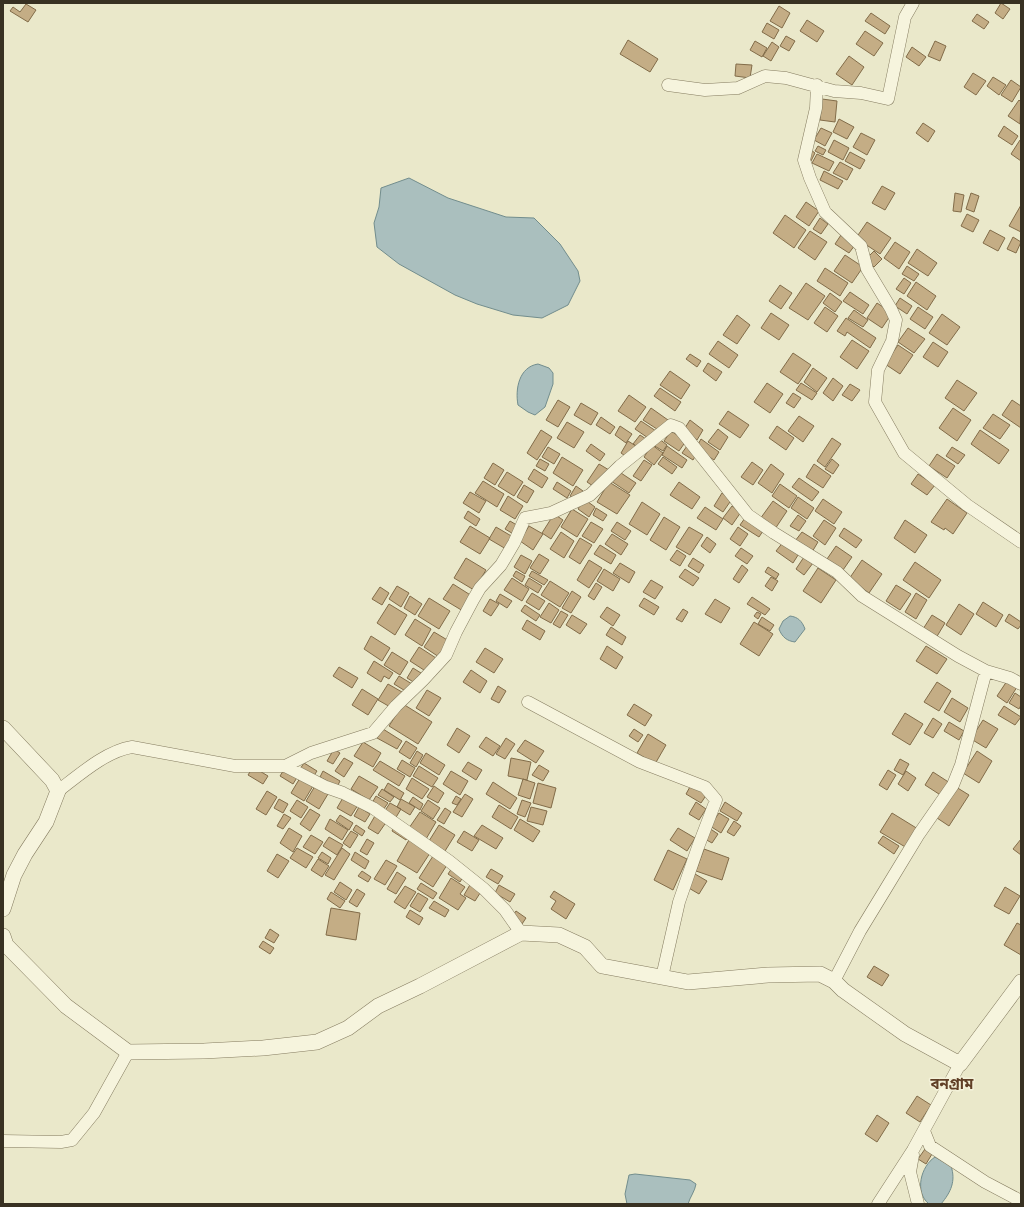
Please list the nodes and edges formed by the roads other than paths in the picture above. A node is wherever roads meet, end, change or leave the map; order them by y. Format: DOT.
graph roads {
  1 [pos="913,3"];
  2 [pos="668,85"];
  3 [pos="817,85"];
  4 [pos="1021,542"];
  5 [pos="986,671"];
  6 [pos="1021,684"];
  7 [pos="528,702"];
  8 [pos="3,728"];
  9 [pos="285,766"];
  10 [pos="58,791"];
  11 [pos="3,909"];
  12 [pos="521,933"];
  13 [pos="3,936"];
  14 [pos="662,977"];
  15 [pos="834,981"];
  16 [pos="1021,982"];
  17 [pos="128,1052"];
  18 [pos="960,1064"];
  19 [pos="924,1131"];
  20 [pos="3,1142"];
  21 [pos="913,1150"];
  22 [pos="1021,1201"];
  23 [pos="878,1204"];
  24 [pos="918,1204"];
  1 -- 3 [label="street"];
  2 -- 3 [label="street"];
  3 -- 4 [label="street"];
  5 -- 6 [label="street"];
  5 -- 9 [label="street"];
  5 -- 15 [label="street"];
  7 -- 14 [label="street"];
  8 -- 10 [label="street"];
  9 -- 10 [label="street"];
  9 -- 12 [label="street"];
  10 -- 11 [label="street"];
  12 -- 14 [label="street"];
  12 -- 17 [label="street"];
  13 -- 17 [label="street"];
  14 -- 15 [label="street"];
  15 -- 18 [label="street"];
  16 -- 18 [label="street"];
  17 -- 20 [label="street"];
  18 -- 19 [label="street"];
  19 -- 21 [label="street"];
  19 -- 22 [label="street"];
  21 -- 23 [label="street"];
  21 -- 24 [label="street"];
}
